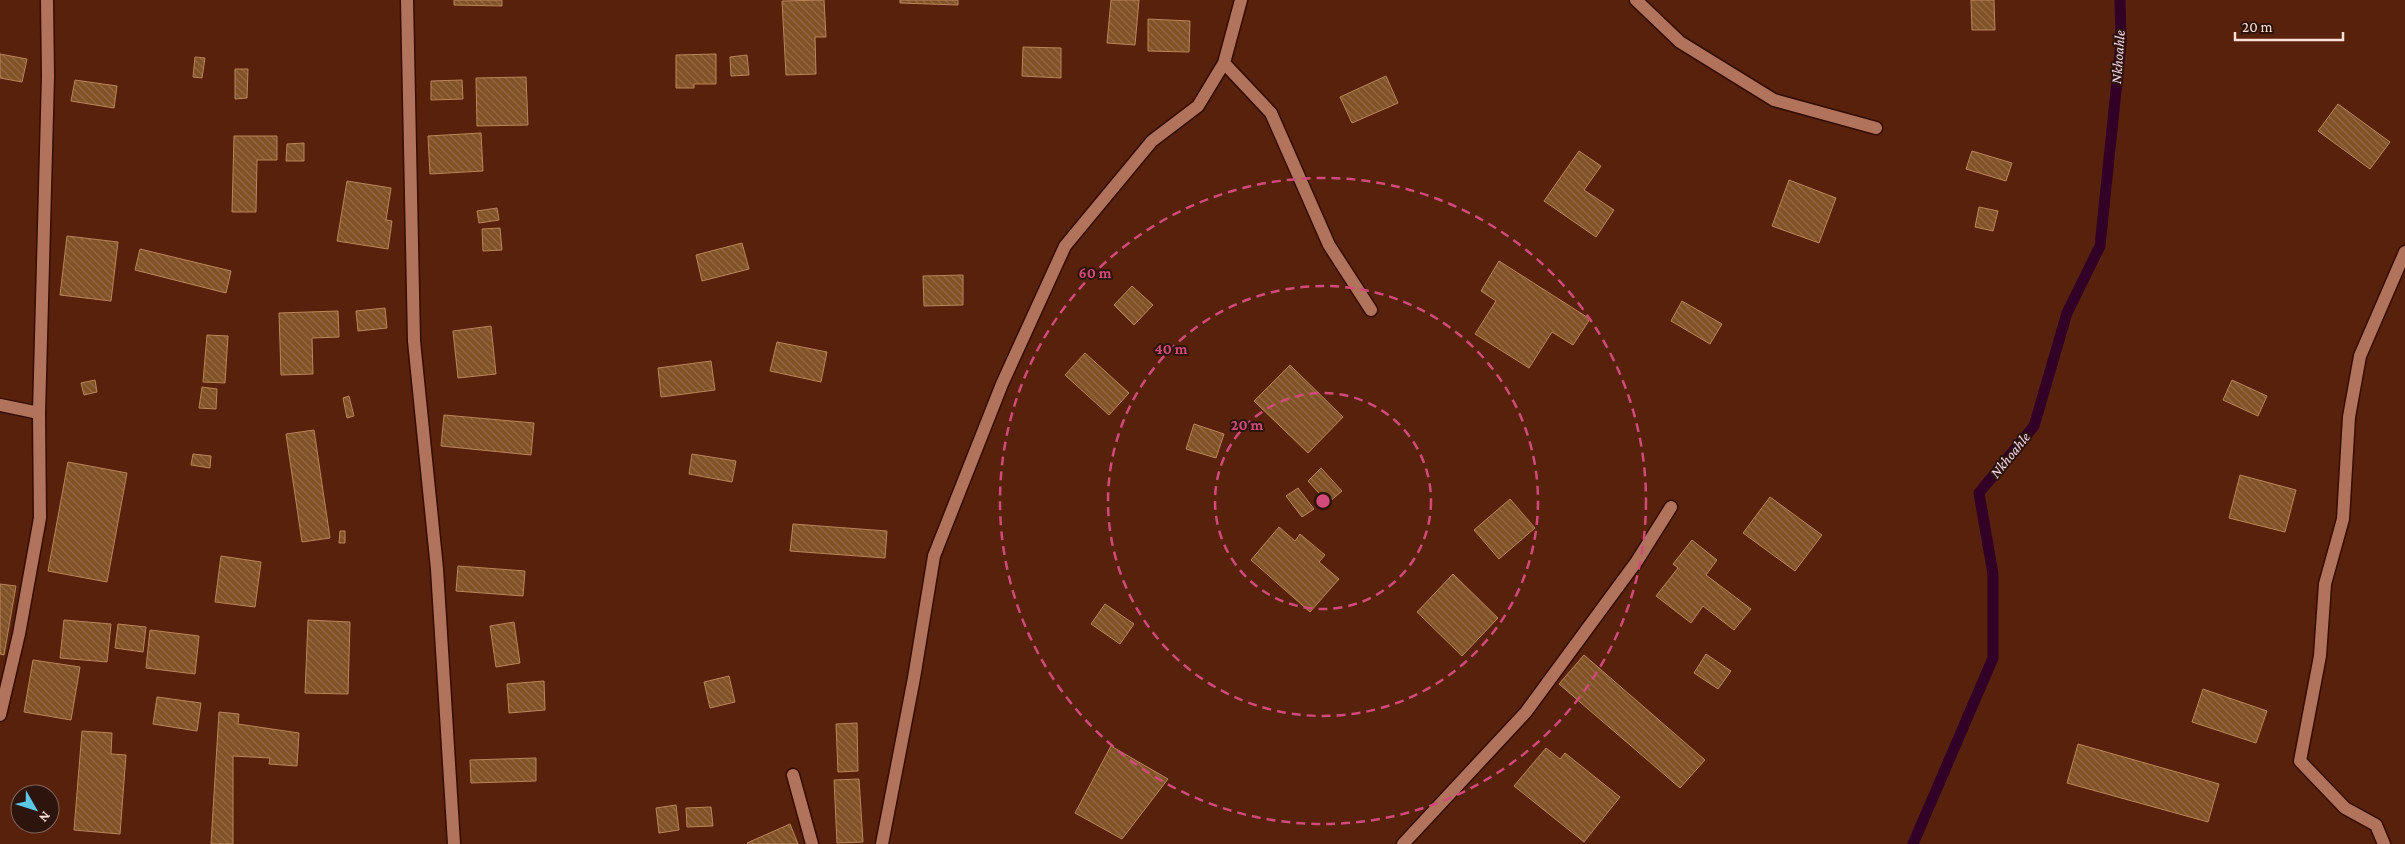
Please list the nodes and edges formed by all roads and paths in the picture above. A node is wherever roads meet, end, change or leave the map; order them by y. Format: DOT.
graph roads {
  1 [pos="48,0"];
  2 [pos="406,0"];
  3 [pos="1241,0"];
  4 [pos="1636,0"];
  5 [pos="1224,62"];
  6 [pos="1876,128"];
  7 [pos="2405,252"];
  8 [pos="1371,310"];
  9 [pos="0,405"];
  10 [pos="39,413"];
  11 [pos="1672,507"];
  12 [pos="0,715"];
  13 [pos="793,775"];
  14 [pos="454,844"];
  15 [pos="812,844"];
  16 [pos="882,844"];
  17 [pos="1403,844"];
  18 [pos="2384,844"];
  1 -- 10 [label="street"];
  2 -- 14 [label="street"];
  3 -- 5 [label="street"];
  4 -- 6 [label="street"];
  5 -- 8 [label="street"];
  5 -- 16 [label="street"];
  7 -- 18 [label="street"];
  9 -- 10 [label="street"];
  10 -- 12 [label="street"];
  11 -- 17 [label="street"];
  13 -- 15 [label="street"];
}
